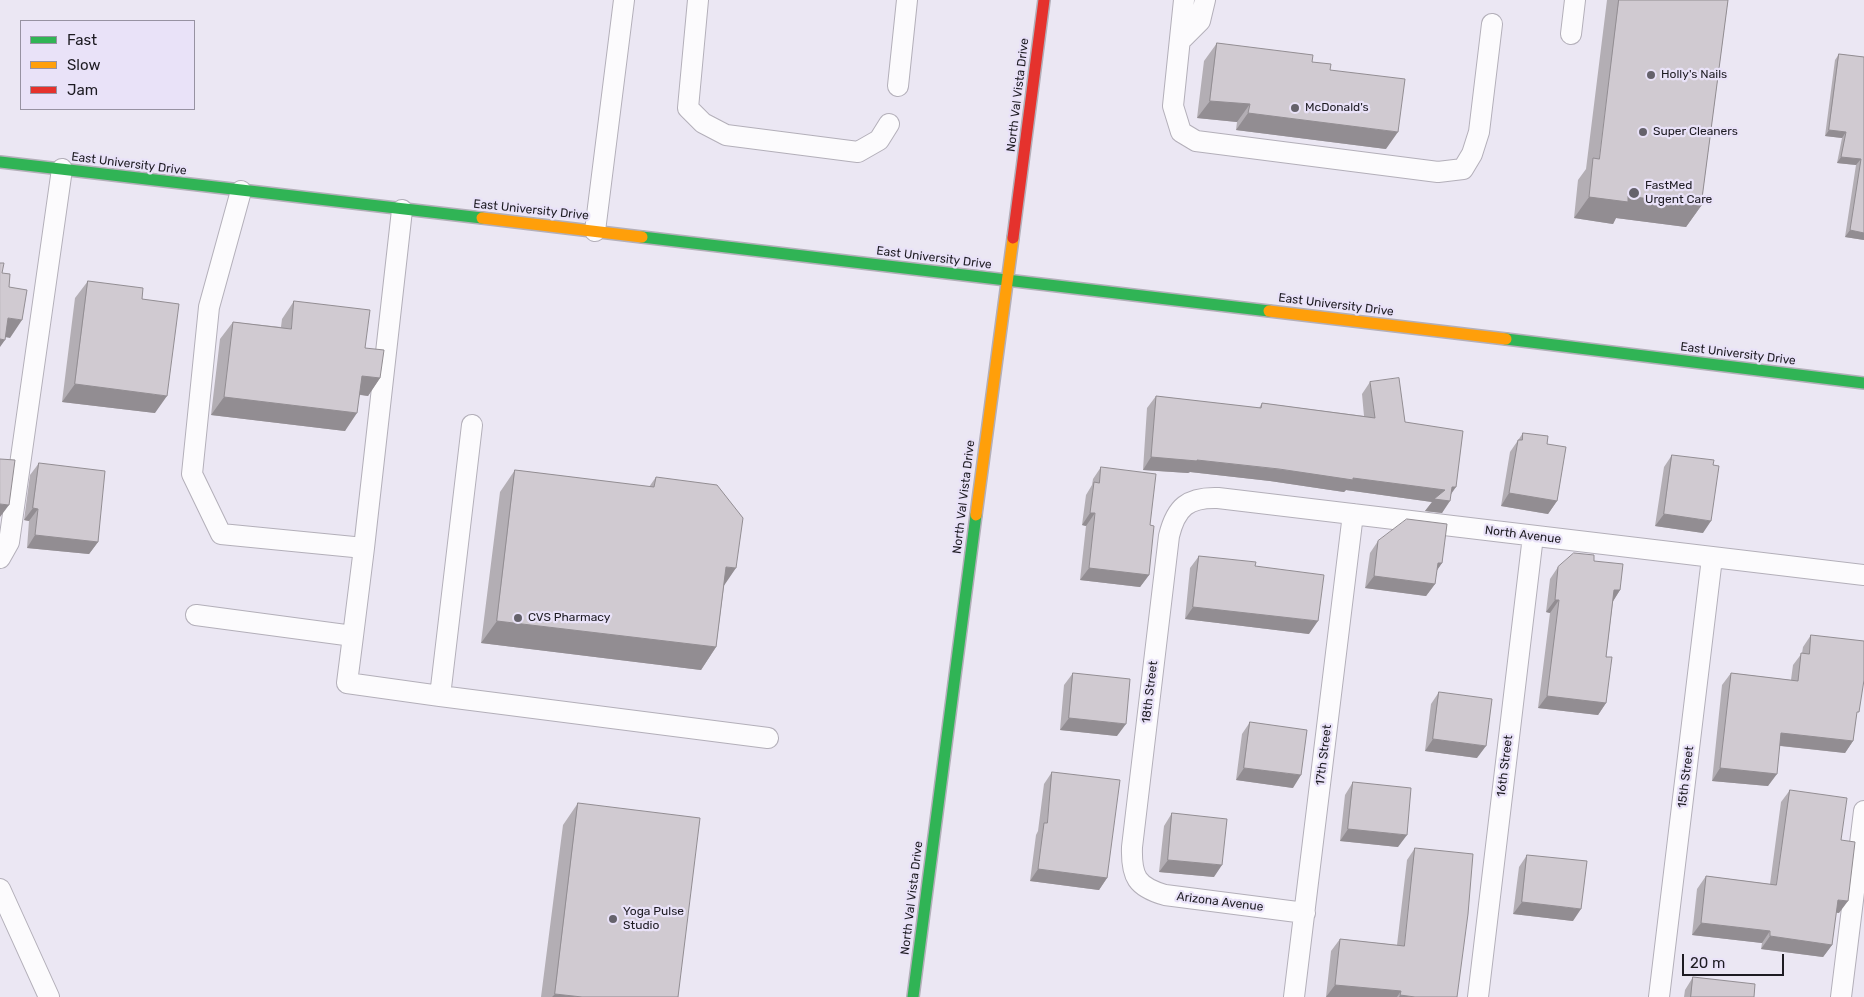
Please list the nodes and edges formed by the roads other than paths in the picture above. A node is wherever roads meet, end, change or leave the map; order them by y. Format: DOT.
graph roads {
  1 [pos="624,0"];
  2 [pos="698,0"];
  3 [pos="907,0"];
  4 [pos="1184,0"];
  5 [pos="1205,0"];
  6 [pos="1575,0"];
  7 [pos="1040,1"];
  8 [pos="1492,24"];
  9 [pos="1571,34"];
  10 [pos="1181,40"];
  11 [pos="898,86"];
  12 [pos="889,124"];
  13 [pos="0,162"];
  14 [pos="62,169"];
  15 [pos="241,191"];
  16 [pos="402,210"];
  17 [pos="595,231"];
  18 [pos="1007,281"];
  19 [pos="1864,383"];
  20 [pos="472,425"];
  21 [pos="1184,506"];
  22 [pos="1353,514"];
  23 [pos="1533,536"];
  24 [pos="364,548"];
  25 [pos="0,558"];
  26 [pos="1712,558"];
  27 [pos="1864,576"];
  28 [pos="196,615"];
  29 [pos="353,636"];
  30 [pos="440,696"];
  31 [pos="768,738"];
  32 [pos="1864,811"];
  33 [pos="1138,882"];
  34 [pos="0,889"];
  35 [pos="1305,913"];
  36 [pos="1856,940"];
  37 [pos="49,997"];
  38 [pos="913,997"];
  39 [pos="1294,997"];
  40 [pos="1478,997"];
  41 [pos="1659,997"];
  42 [pos="1841,997"];
  1 -- 17 [label="lane"];
  2 -- 12 [label="lane"];
  3 -- 11 [label="lane"];
  4 -- 10 [label="lane"];
  5 -- 10 [label="lane"];
  6 -- 9 [label="lane"];
  7 -- 18 [label="main road, North Val Vista Drive"];
  8 -- 10 [label="lane"];
  13 -- 14 [label="main road, East University Drive"];
  14 -- 15 [label="main road, East University Drive"];
  14 -- 25 [label="lane"];
  15 -- 16 [label="main road, East University Drive"];
  15 -- 24 [label="lane"];
  16 -- 17 [label="main road, East University Drive"];
  16 -- 24 [label="lane"];
  17 -- 18 [label="main road, East University Drive"];
  18 -- 19 [label="main road, East University Drive"];
  18 -- 38 [label="main road, North Val Vista Drive"];
  20 -- 30 [label="lane"];
  21 -- 22 [label="lane, North Avenue"];
  21 -- 33 [label="lane, 18th Street"];
  22 -- 23 [label="lane, North Avenue"];
  22 -- 35 [label="lane, 17th Street"];
  23 -- 26 [label="lane, North Avenue"];
  23 -- 40 [label="lane, 16th Street"];
  24 -- 29 [label="lane"];
  26 -- 27 [label="lane, North Avenue"];
  26 -- 41 [label="lane, 15th Street"];
  28 -- 29 [label="lane"];
  29 -- 30 [label="lane"];
  30 -- 31 [label="lane"];
  32 -- 36 [label="lane"];
  33 -- 35 [label="lane, Arizona Avenue"];
  34 -- 37 [label="lane"];
  35 -- 39 [label="lane, 17th Street"];
  36 -- 42 [label="lane"];
}
